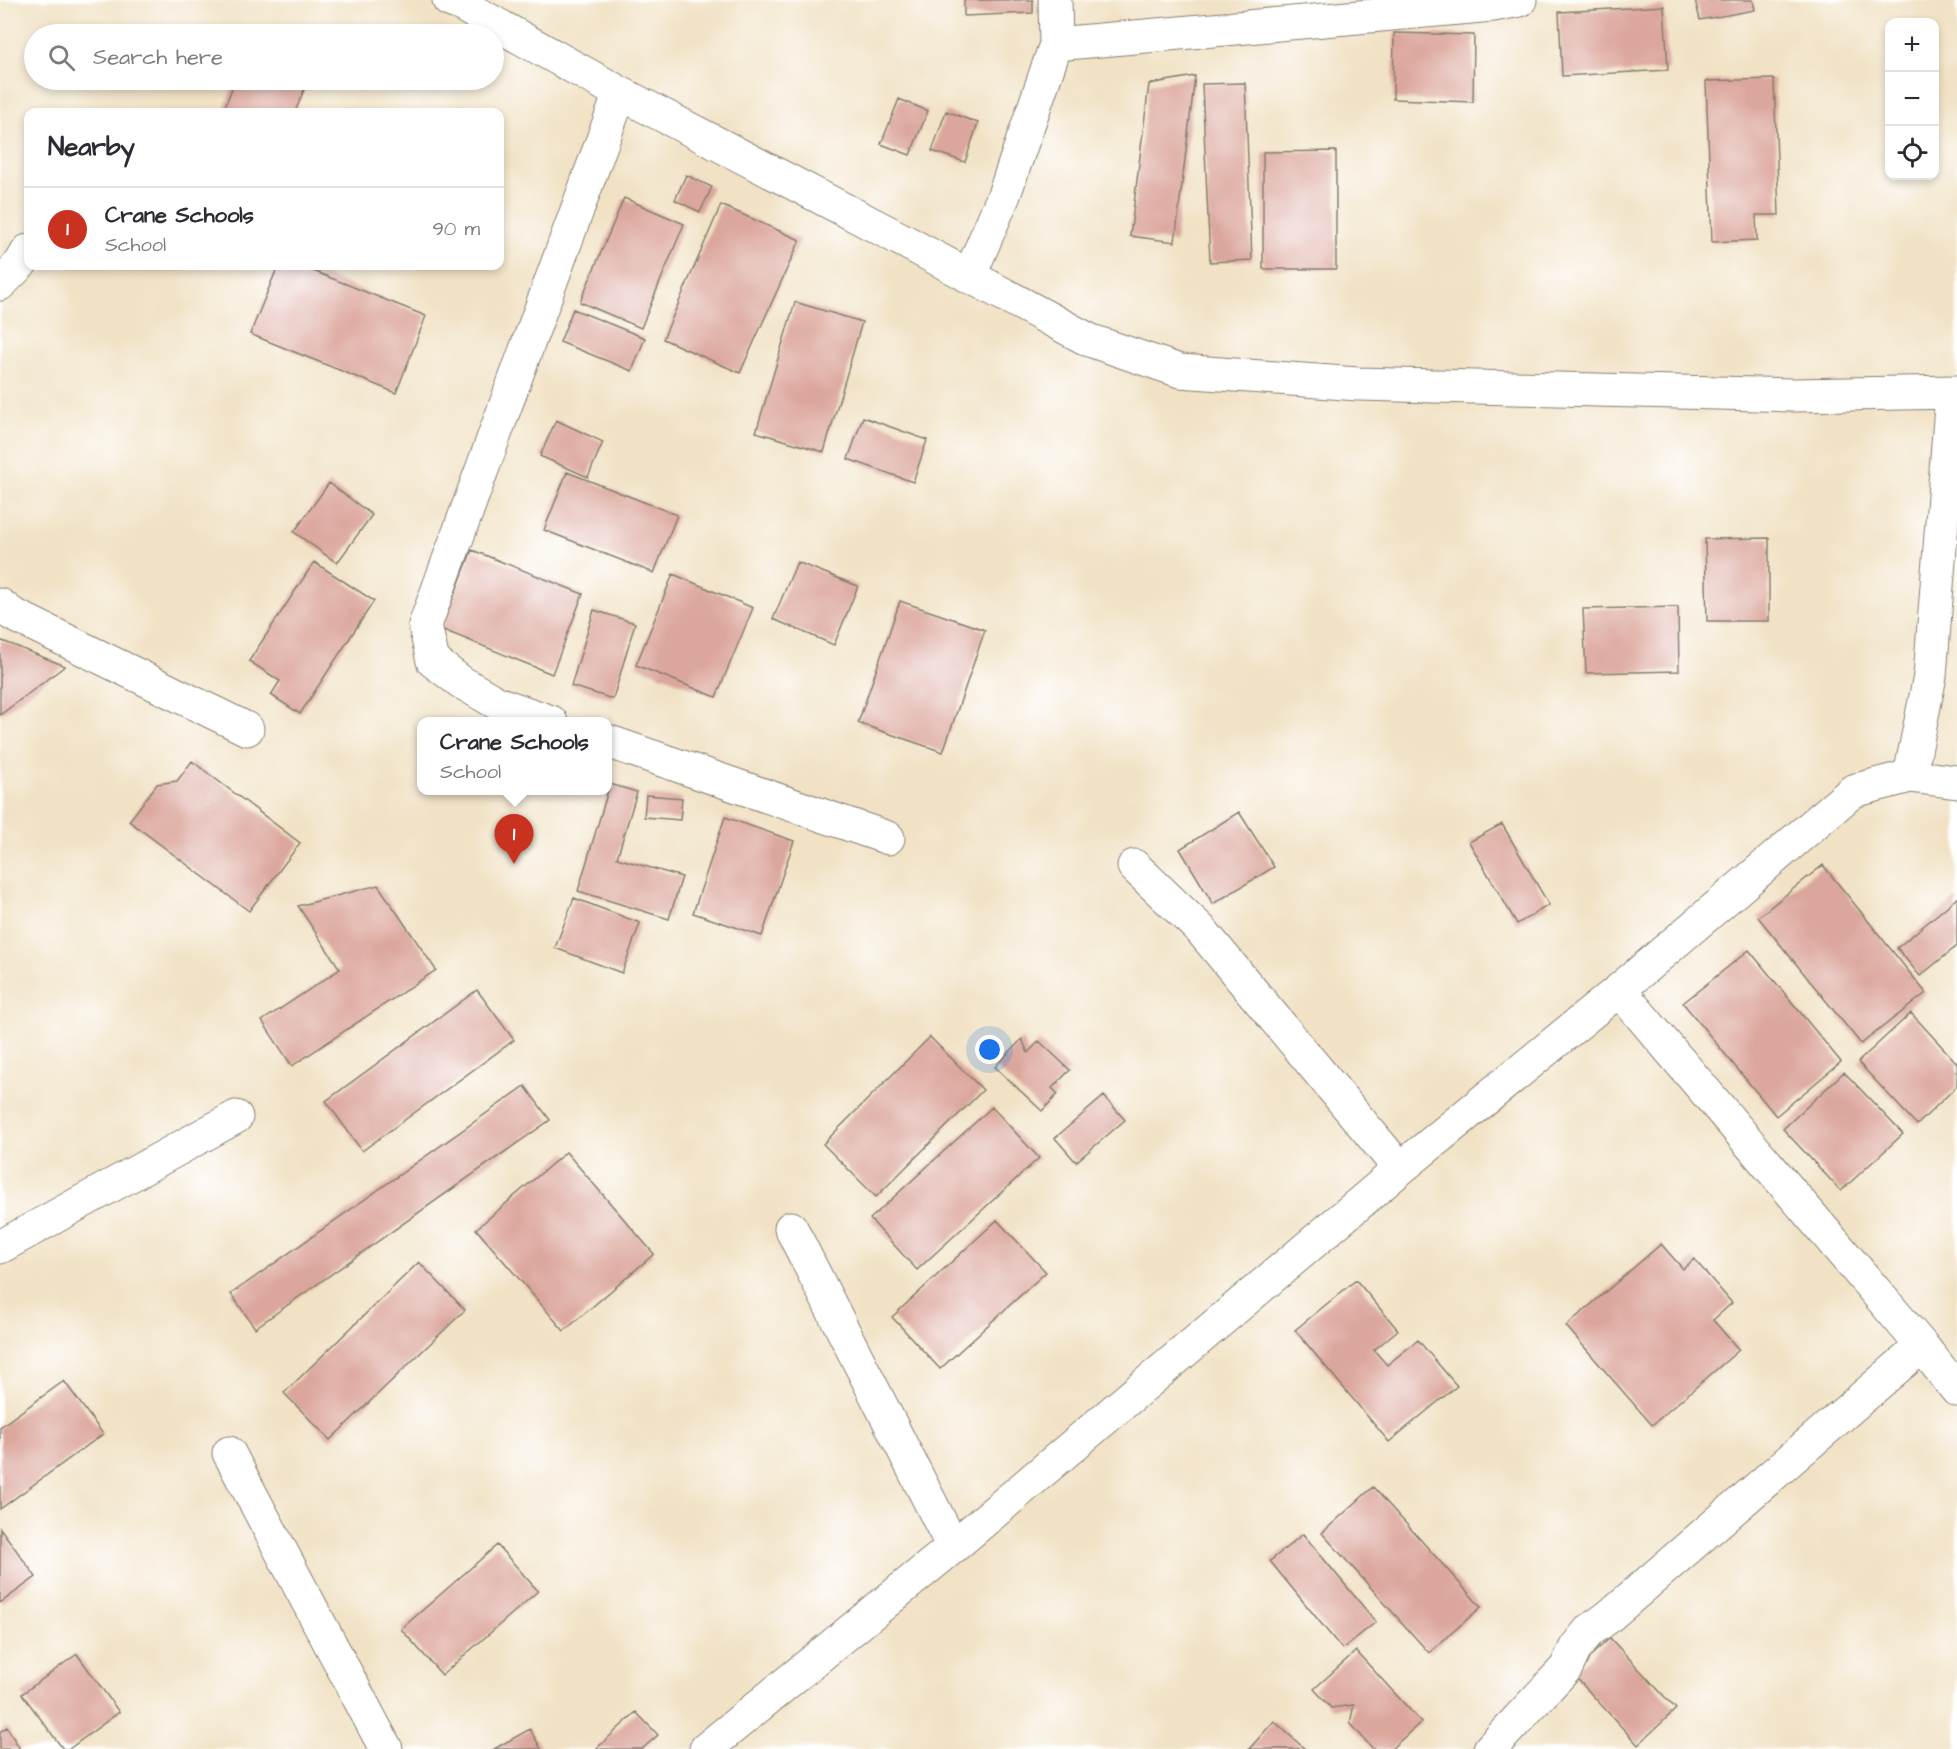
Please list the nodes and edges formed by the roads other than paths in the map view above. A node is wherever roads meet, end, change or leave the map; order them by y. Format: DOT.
graph roads {
  1 [pos="449,0"];
  2 [pos="1055,0"];
  3 [pos="1520,0"];
  4 [pos="496,24"];
  5 [pos="504,28"];
  6 [pos="1056,44"];
  7 [pos="620,93"];
  8 [pos="24,258"];
  9 [pos="969,277"];
  10 [pos="0,284"];
  11 [pos="1954,393"];
  12 [pos="4,614"];
  13 [pos="536,717"];
  14 [pos="247,729"];
  15 [pos="612,743"];
  16 [pos="1910,776"];
  17 [pos="1957,782"];
  18 [pos="888,838"];
  19 [pos="1134,866"];
  20 [pos="1618,990"];
  21 [pos="236,1117"];
  22 [pos="1400,1169"];
  23 [pos="791,1228"];
  24 [pos="0,1247"];
  25 [pos="1922,1346"];
  26 [pos="1957,1390"];
  27 [pos="229,1453"];
  28 [pos="953,1547"];
  29 [pos="386,1749"];
  30 [pos="706,1749"];
  31 [pos="1490,1749"];
  1 -- 4 [label="street"];
  2 -- 6 [label="street"];
  3 -- 6 [label="street"];
  5 -- 7 [label="street"];
  6 -- 9 [label="street"];
  7 -- 9 [label="street"];
  7 -- 13 [label="street"];
  8 -- 10 [label="street"];
  9 -- 11 [label="street"];
  11 -- 16 [label="street"];
  12 -- 14 [label="street"];
  15 -- 18 [label="street"];
  16 -- 17 [label="street"];
  16 -- 20 [label="street"];
  19 -- 22 [label="street"];
  20 -- 22 [label="street"];
  20 -- 25 [label="street"];
  21 -- 24 [label="street"];
  22 -- 28 [label="street"];
  23 -- 28 [label="street"];
  25 -- 26 [label="street"];
  25 -- 31 [label="street"];
  27 -- 29 [label="street"];
  28 -- 30 [label="street"];
}
